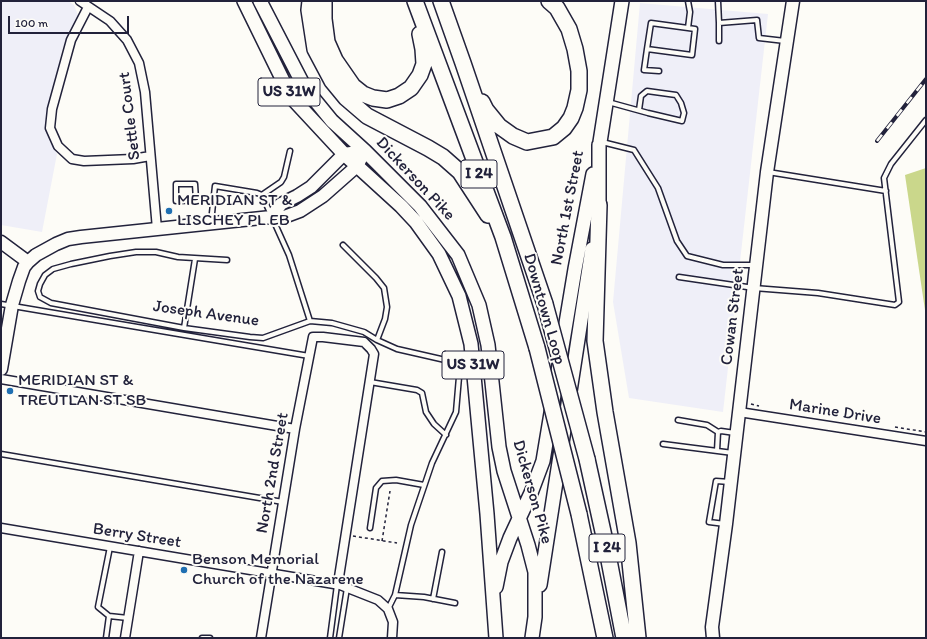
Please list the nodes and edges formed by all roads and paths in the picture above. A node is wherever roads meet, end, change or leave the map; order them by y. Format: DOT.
graph roads {
  1 [pos="80,1"];
  2 [pos="244,1"];
  3 [pos="260,1"];
  4 [pos="310,1"];
  5 [pos="324,1"];
  6 [pos="415,1"];
  7 [pos="441,1"];
  8 [pos="549,1"];
  9 [pos="622,1"];
  10 [pos="688,1"];
  11 [pos="718,1"];
  12 [pos="794,1"];
  13 [pos="88,7"];
  14 [pos="719,23"];
  15 [pos="688,28"];
  16 [pos="719,41"];
  17 [pos="788,41"];
  18 [pos="647,49"];
  19 [pos="463,63"];
  20 [pos="659,71"];
  21 [pos="606,101"];
  22 [pos="639,110"];
  23 [pos="926,120"];
  24 [pos="599,143"];
  25 [pos="290,151"];
  26 [pos="365,151"];
  27 [pos="344,154"];
  28 [pos="150,156"];
  29 [pos="357,166"];
  30 [pos="767,172"];
  31 [pos="886,191"];
  32 [pos="262,195"];
  33 [pos="196,200"];
  34 [pos="213,200"];
  35 [pos="599,205"];
  36 [pos="271,217"];
  37 [pos="210,223"];
  38 [pos="157,229"];
  39 [pos="503,237"];
  40 [pos="1,242"];
  41 [pos="342,245"];
  42 [pos="195,259"];
  43 [pos="227,260"];
  44 [pos="28,262"];
  45 [pos="757,265"];
  46 [pos="679,277"];
  47 [pos="754,288"];
  48 [pos="6,304"];
  49 [pos="310,321"];
  50 [pos="184,328"];
  51 [pos="377,340"];
  52 [pos="310,356"];
  53 [pos="1,369"];
  54 [pos="1,379"];
  55 [pos="370,382"];
  56 [pos="739,412"];
  57 [pos="678,420"];
  58 [pos="295,430"];
  59 [pos="718,432"];
  60 [pos="736,433"];
  61 [pos="446,435"];
  62 [pos="926,441"];
  63 [pos="663,444"];
  64 [pos="716,451"];
  65 [pos="734,453"];
  66 [pos="1,454"];
  67 [pos="730,482"];
  68 [pos="424,485"];
  69 [pos="390,491"];
  70 [pos="284,502"];
  71 [pos="519,518"];
  72 [pos="726,524"];
  73 [pos="1,528"];
  74 [pos="370,528"];
  75 [pos="349,535"];
  76 [pos="382,541"];
  77 [pos="396,543"];
  78 [pos="110,547"];
  79 [pos="139,551"];
  80 [pos="442,552"];
  81 [pos="272,573"];
  82 [pos="341,586"];
  83 [pos="395,595"];
  84 [pos="434,599"];
  85 [pos="493,602"];
  86 [pos="455,603"];
  87 [pos="388,609"];
  88 [pos="109,616"];
  89 [pos="535,616"];
  90 [pos="128,618"];
  91 [pos="106,638"];
  92 [pos="125,638"];
  93 [pos="202,638"];
  94 [pos="210,638"];
  95 [pos="261,638"];
  96 [pos="330,638"];
  97 [pos="339,638"];
  98 [pos="392,638"];
  99 [pos="496,638"];
  100 [pos="532,638"];
  101 [pos="604,638"];
  102 [pos="624,638"];
  103 [pos="638,638"];
  104 [pos="713,638"];
  1 -- 13 [label="street, Settle Court"];
  2 -- 27 [label="main road, Dickerson Pike / US 31W"];
  3 -- 26 [label="main road, Dickerson Pike / US 31W"];
  4 -- 39 [label="highway"];
  5 -- 6 [label="highway"];
  6 -- 39 [label="highway, Downtown Loop / I 24"];
  7 -- 19 [label="highway, Downtown Loop / I 24"];
  8 -- 19 [label="highway"];
  9 -- 21 [label="main road, North 1st Street"];
  10 -- 15 [label="lane"];
  11 -- 14 [label="lane"];
  12 -- 17 [label="street, Cowan Street"];
  13 -- 28 [label="street, Settle Court"];
  13 -- 28 [label="street"];
  14 -- 16 [label="lane"];
  14 -- 17 [label="lane"];
  15 -- 18 [label="lane"];
  15 -- 18 [label="lane"];
  17 -- 30 [label="street, Cowan Street"];
  18 -- 20 [label="lane"];
  19 -- 102 [label="highway, Downtown Loop / I 24, bridge"];
  21 -- 22 [label="lane"];
  21 -- 24 [label="main road, North 1st Street"];
  22 -- 22 [label="lane"];
  23 -- 31 [label="lane"];
  24 -- 35 [label="main road, North 1st Street"];
  24 -- 45 [label="lane"];
  24 -- 71 [label="main road, North 1st Street"];
  25 -- 32 [label="lane"];
  26 -- 27 [label="street"];
  26 -- 29 [label="street"];
  26 -- 71 [label="main road, Dickerson Pike / US 31W"];
  27 -- 29 [label="main road, Dickerson Pike / US 31W"];
  27 -- 36 [label="street"];
  28 -- 38 [label="street, Settle Court"];
  29 -- 36 [label="street"];
  29 -- 85 [label="main road, Dickerson Pike / US 31W"];
  30 -- 31 [label="lane"];
  30 -- 45 [label="street, Cowan Street"];
  31 -- 47 [label="lane"];
  32 -- 34 [label="lane"];
  32 -- 36 [label="lane"];
  33 -- 33 [label="lane"];
  33 -- 34 [label="lane"];
  34 -- 37 [label="lane"];
  35 -- 89 [label="main road, North 1st Street"];
  35 -- 103 [label="highway"];
  36 -- 37 [label="street"];
  36 -- 49 [label="lane"];
  37 -- 38 [label="street"];
  38 -- 44 [label="street"];
  39 -- 101 [label="highway, Downtown Loop / I 24, bridge"];
  40 -- 44 [label="street"];
  41 -- 51 [label="lane"];
  42 -- 43 [label="lane, Joseph Avenue"];
  42 -- 50 [label="lane"];
  42 -- 50 [label="lane, Joseph Avenue"];
  44 -- 48 [label="street"];
  45 -- 47 [label="street, Cowan Street"];
  46 -- 47 [label="lane"];
  47 -- 56 [label="street, Cowan Street"];
  48 -- 52 [label="lane"];
  48 -- 53 [label="street"];
  49 -- 50 [label="lane, Joseph Avenue"];
  49 -- 51 [label="lane, Joseph Avenue"];
  51 -- 61 [label="lane, Joseph Avenue"];
  52 -- 55 [label="street, North 2nd Street"];
  52 -- 58 [label="street, North 2nd Street"];
  54 -- 58 [label="street"];
  55 -- 61 [label="lane"];
  55 -- 82 [label="street"];
  56 -- 60 [label="street, Cowan Street"];
  56 -- 62 [label="street, Marine Drive"];
  57 -- 59 [label="lane"];
  58 -- 70 [label="street, North 2nd Street"];
  59 -- 60 [label="lane"];
  59 -- 64 [label="lane"];
  60 -- 65 [label="street, Cowan Street"];
  61 -- 68 [label="lane, Joseph Avenue"];
  63 -- 64 [label="lane"];
  64 -- 65 [label="lane"];
  65 -- 67 [label="street, Cowan Street"];
  66 -- 70 [label="lane"];
  67 -- 72 [label="street, Cowan Street"];
  67 -- 72 [label="lane"];
  68 -- 74 [label="lane"];
  68 -- 83 [label="lane, Joseph Avenue"];
  69 -- 76 [label="path"];
  70 -- 81 [label="street, North 2nd Street"];
  71 -- 85 [label="main road, North 1st Street"];
  71 -- 89 [label="main road, Dickerson Pike / US 31W"];
  72 -- 104 [label="street, Cowan Street"];
  73 -- 78 [label="street, Berry Street"];
  75 -- 76 [label="path"];
  76 -- 77 [label="path"];
  78 -- 79 [label="street, Berry Street"];
  78 -- 88 [label="lane"];
  79 -- 81 [label="street, Berry Street"];
  79 -- 90 [label="street"];
  80 -- 84 [label="lane"];
  81 -- 82 [label="street, Berry Street"];
  81 -- 95 [label="street, North 2nd Street"];
  82 -- 87 [label="street"];
  82 -- 96 [label="lane"];
  82 -- 97 [label="lane"];
  83 -- 84 [label="lane"];
  83 -- 87 [label="lane, Joseph Avenue"];
  84 -- 86 [label="lane"];
  85 -- 99 [label="main road, Dickerson Pike / US 31W"];
  87 -- 98 [label="street"];
  88 -- 90 [label="lane"];
  88 -- 91 [label="lane"];
  89 -- 100 [label="main road, Dickerson Pike / US 31W"];
  90 -- 92 [label="street"];
  93 -- 94 [label="lane"];
}
